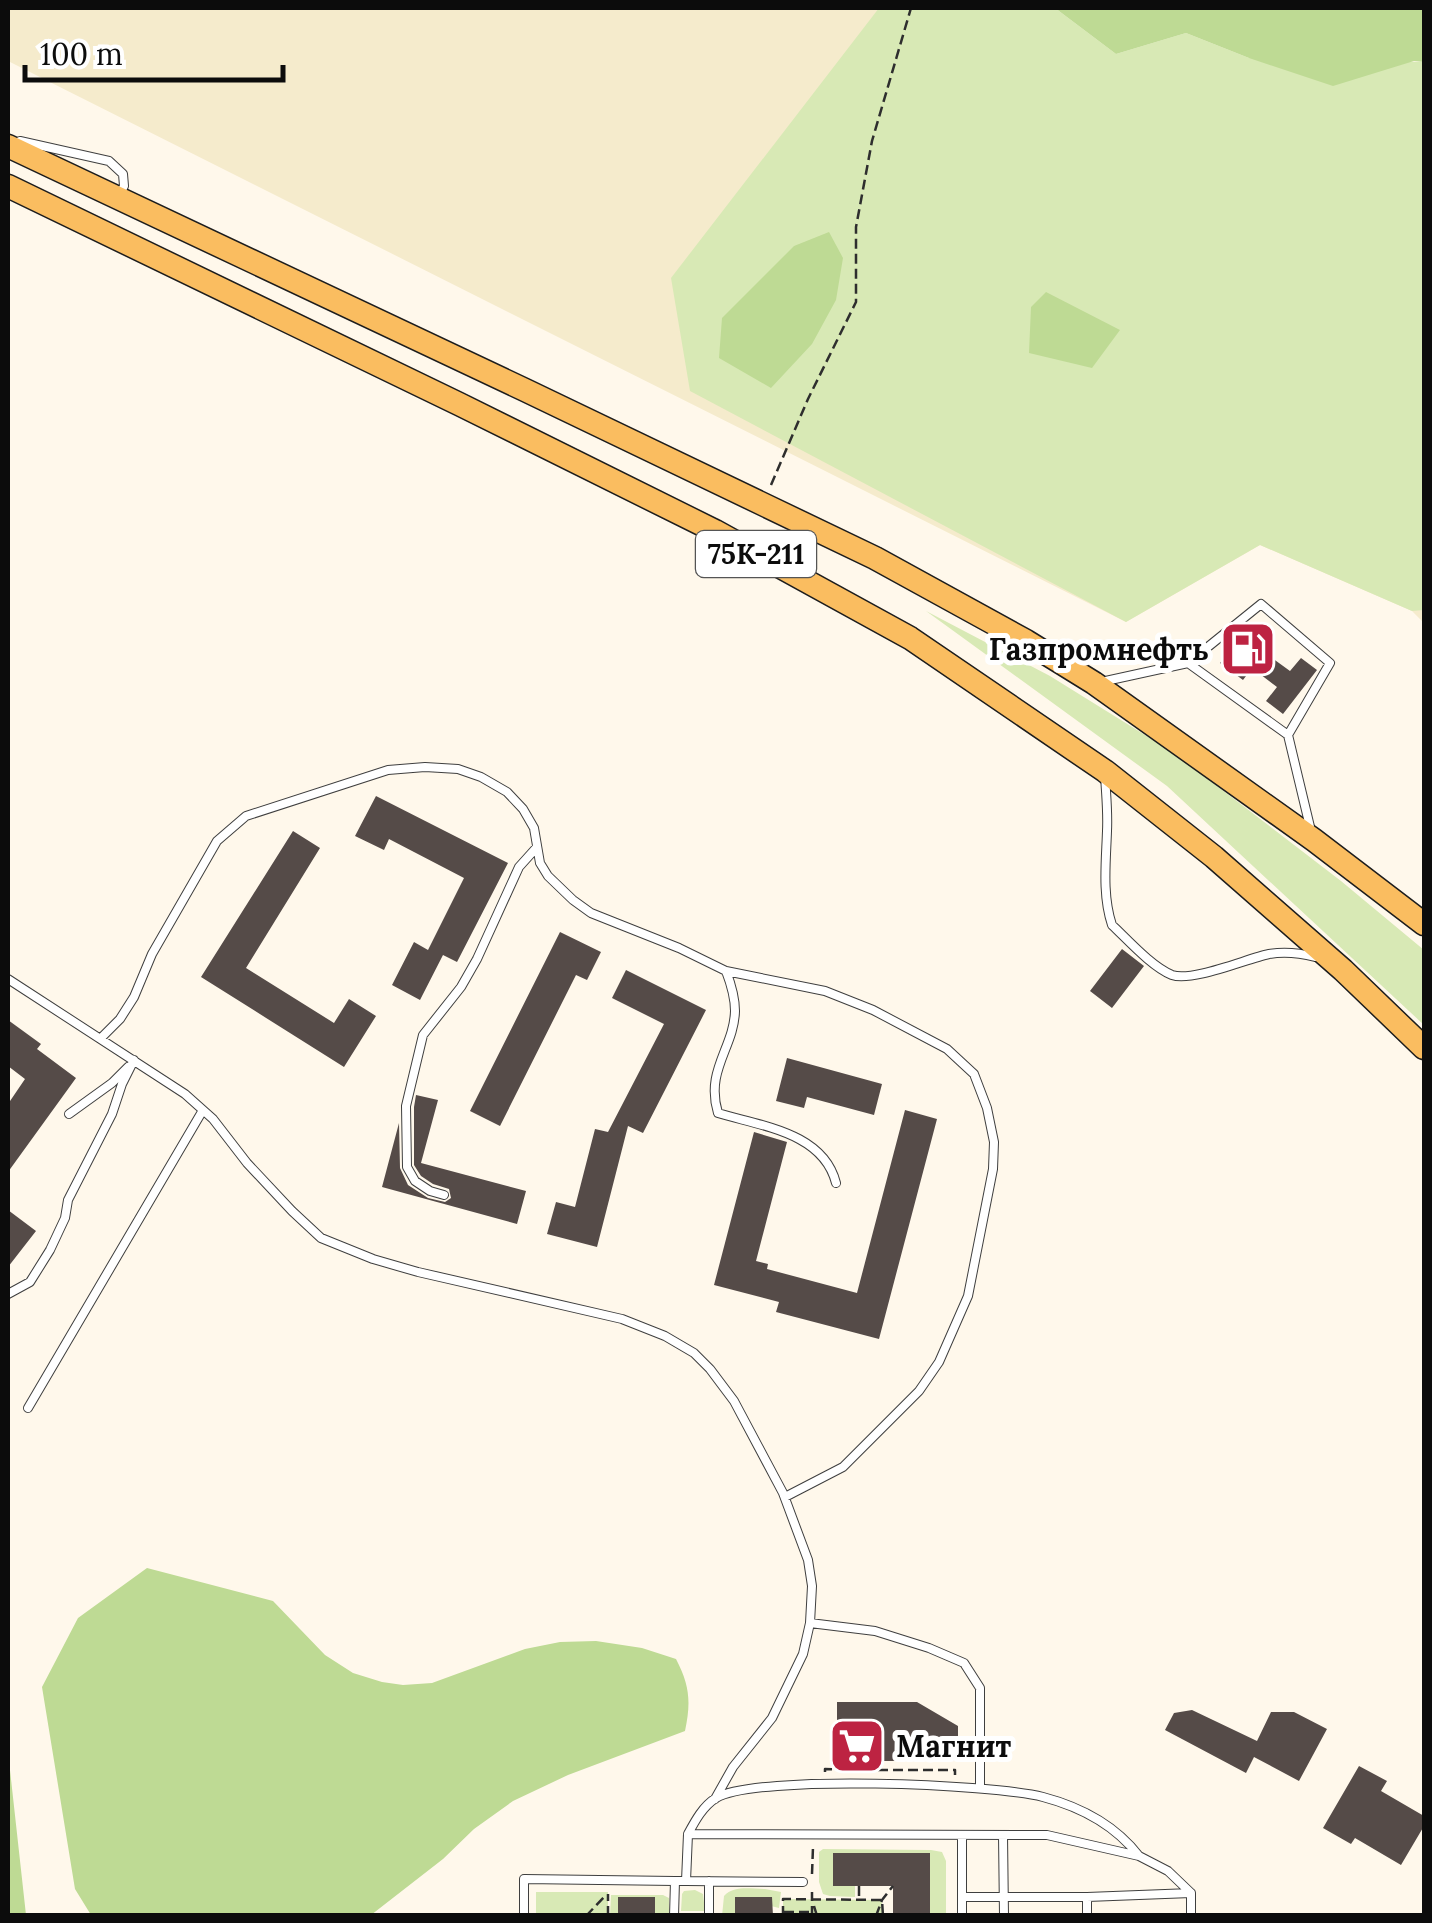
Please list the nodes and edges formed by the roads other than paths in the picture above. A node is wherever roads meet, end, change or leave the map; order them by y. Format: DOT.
graph roads {
  1 [pos="8,138"];
  2 [pos="8,146"];
  3 [pos="8,186"];
  4 [pos="118,198"];
  5 [pos="78,220"];
  6 [pos="1188,663"];
  7 [pos="1094,683"];
  8 [pos="1288,734"];
  9 [pos="1105,771"];
  10 [pos="1314,840"];
  11 [pos="536,847"];
  12 [pos="1424,924"];
  13 [pos="1343,970"];
  14 [pos="726,971"];
  15 [pos="8,979"];
  16 [pos="101,1038"];
  17 [pos="1424,1048"];
  18 [pos="134,1060"];
  19 [pos="203,1110"];
  20 [pos="70,1114"];
  21 [pos="836,1183"];
  22 [pos="444,1195"];
  23 [pos="8,1294"];
  24 [pos="28,1408"];
  25 [pos="785,1496"];
  26 [pos="810,1623"];
  27 [pos="980,1788"];
  28 [pos="715,1798"];
  29 [pos="688,1834"];
  30 [pos="962,1835"];
  31 [pos="1003,1835"];
  32 [pos="1139,1856"];
  33 [pos="675,1881"];
  34 [pos="686,1881"];
  35 [pos="709,1881"];
  36 [pos="803,1882"];
  37 [pos="1192,1893"];
  38 [pos="962,1897"];
  39 [pos="1004,1897"];
  40 [pos="1087,1897"];
  41 [pos="524,1916"];
  42 [pos="674,1916"];
  43 [pos="709,1916"];
  44 [pos="962,1916"];
  45 [pos="1004,1916"];
  46 [pos="1087,1916"];
  47 [pos="1191,1916"];
  1 -- 4 [label="lane"];
  2 -- 4 [label="main road, 75К-211"];
  3 -- 5 [label="main road, 75К-211"];
  4 -- 5 [label="main road"];
  4 -- 7 [label="main road, 75К-211"];
  5 -- 9 [label="main road, 75К-211"];
  6 -- 7 [label="lane"];
  6 -- 8 [label="lane"];
  6 -- 8 [label="lane"];
  7 -- 10 [label="main road"];
  8 -- 10 [label="lane"];
  9 -- 13 [label="main road, 75К-211"];
  9 -- 13 [label="lane"];
  10 -- 12 [label="main road"];
  11 -- 14 [label="lane"];
  11 -- 16 [label="lane"];
  11 -- 22 [label="lane"];
  13 -- 17 [label="main road, 75К-211"];
  14 -- 21 [label="lane"];
  14 -- 25 [label="lane"];
  15 -- 16 [label="lane"];
  16 -- 18 [label="lane"];
  18 -- 19 [label="lane"];
  18 -- 20 [label="lane"];
  18 -- 23 [label="lane"];
  19 -- 24 [label="lane"];
  19 -- 25 [label="lane"];
  25 -- 26 [label="lane"];
  26 -- 27 [label="lane"];
  26 -- 28 [label="lane"];
  27 -- 28 [label="lane"];
  27 -- 32 [label="lane"];
  28 -- 29 [label="lane"];
  29 -- 30 [label="lane"];
  29 -- 34 [label="lane"];
  30 -- 31 [label="lane"];
  30 -- 38 [label="lane"];
  31 -- 32 [label="lane"];
  31 -- 39 [label="lane"];
  32 -- 37 [label="lane"];
  33 -- 34 [label="lane"];
  33 -- 41 [label="lane"];
  33 -- 42 [label="lane"];
  34 -- 35 [label="lane"];
  35 -- 36 [label="lane"];
  35 -- 43 [label="lane"];
  37 -- 40 [label="lane"];
  37 -- 47 [label="lane"];
  38 -- 39 [label="lane"];
  38 -- 44 [label="lane"];
  39 -- 40 [label="lane"];
  39 -- 45 [label="lane"];
  40 -- 46 [label="lane"];
}
